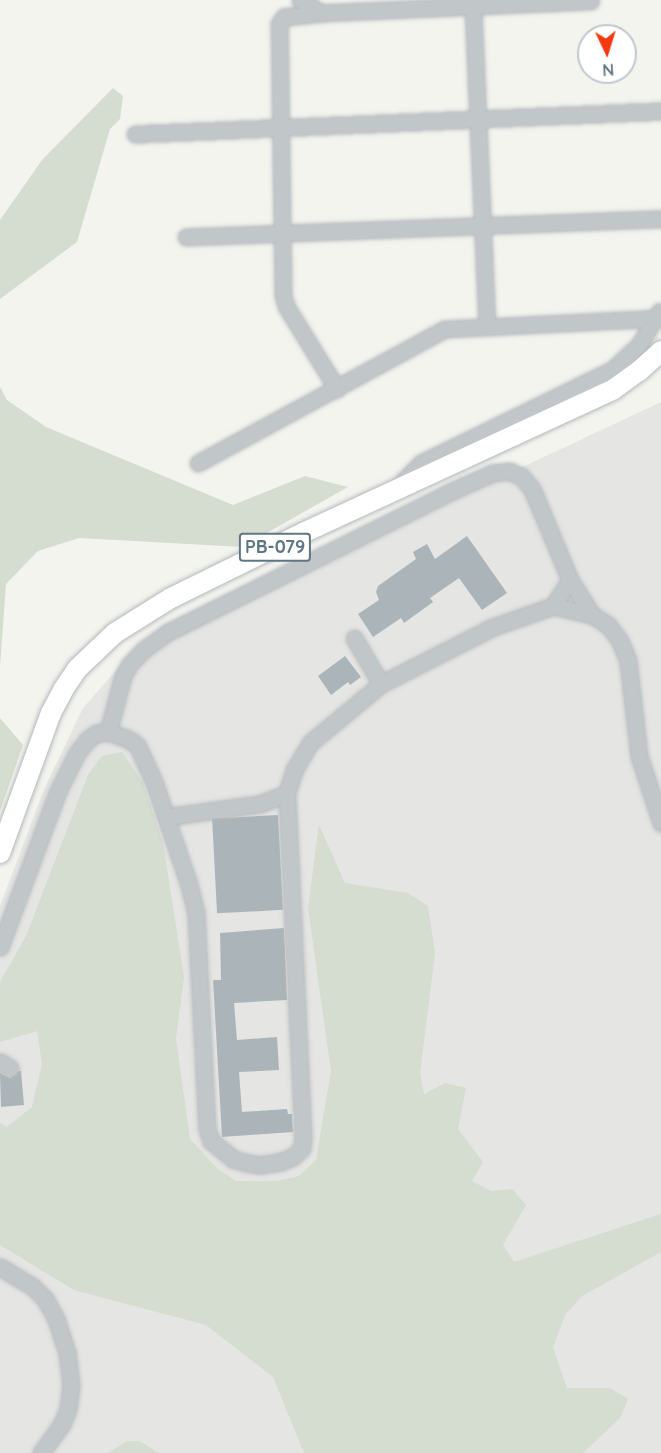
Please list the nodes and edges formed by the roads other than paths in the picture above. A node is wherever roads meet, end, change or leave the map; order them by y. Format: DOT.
graph roads {
  1 [pos="300,0"];
  2 [pos="591,2"];
  3 [pos="473,7"];
  4 [pos="321,13"];
  5 [pos="661,111"];
  6 [pos="478,119"];
  7 [pos="280,128"];
  8 [pos="135,134"];
  9 [pos="661,219"];
  10 [pos="483,226"];
  11 [pos="284,233"];
  12 [pos="186,237"];
  13 [pos="660,315"];
  14 [pos="487,325"];
  15 [pos="661,351"];
  16 [pos="337,389"];
  17 [pos="198,463"];
  18 [pos="394,491"];
  19 [pos="570,580"];
  20 [pos="553,606"];
  21 [pos="592,615"];
  22 [pos="354,638"];
  23 [pos="381,684"];
  24 [pos="108,732"];
  25 [pos="287,793"];
  26 [pos="166,817"];
  27 [pos="661,823"];
  28 [pos="0,852"];
  29 [pos="0,947"];
  30 [pos="0,1267"];
  31 [pos="41,1453"];
  1 -- 4 [label="street"];
  2 -- 3 [label="street"];
  3 -- 4 [label="street"];
  3 -- 6 [label="street"];
  4 -- 7 [label="street"];
  5 -- 6 [label="street"];
  6 -- 7 [label="street"];
  6 -- 10 [label="street"];
  7 -- 8 [label="street"];
  7 -- 11 [label="street"];
  9 -- 10 [label="street"];
  10 -- 11 [label="street"];
  10 -- 14 [label="street"];
  11 -- 12 [label="street"];
  11 -- 16 [label="street"];
  13 -- 14 [label="street"];
  13 -- 18 [label="street"];
  14 -- 16 [label="street"];
  15 -- 18 [label="main road, PB-079"];
  16 -- 17 [label="street"];
  18 -- 28 [label="main road, PB-079"];
  19 -- 20 [label="street"];
  19 -- 21 [label="street"];
  19 -- 24 [label="street"];
  20 -- 21 [label="street"];
  20 -- 23 [label="street"];
  21 -- 27 [label="street"];
  22 -- 23 [label="street"];
  23 -- 25 [label="street"];
  24 -- 26 [label="street"];
  24 -- 29 [label="street"];
  25 -- 26 [label="street"];
  25 -- 26 [label="street"];
  30 -- 31 [label="street"];
}
